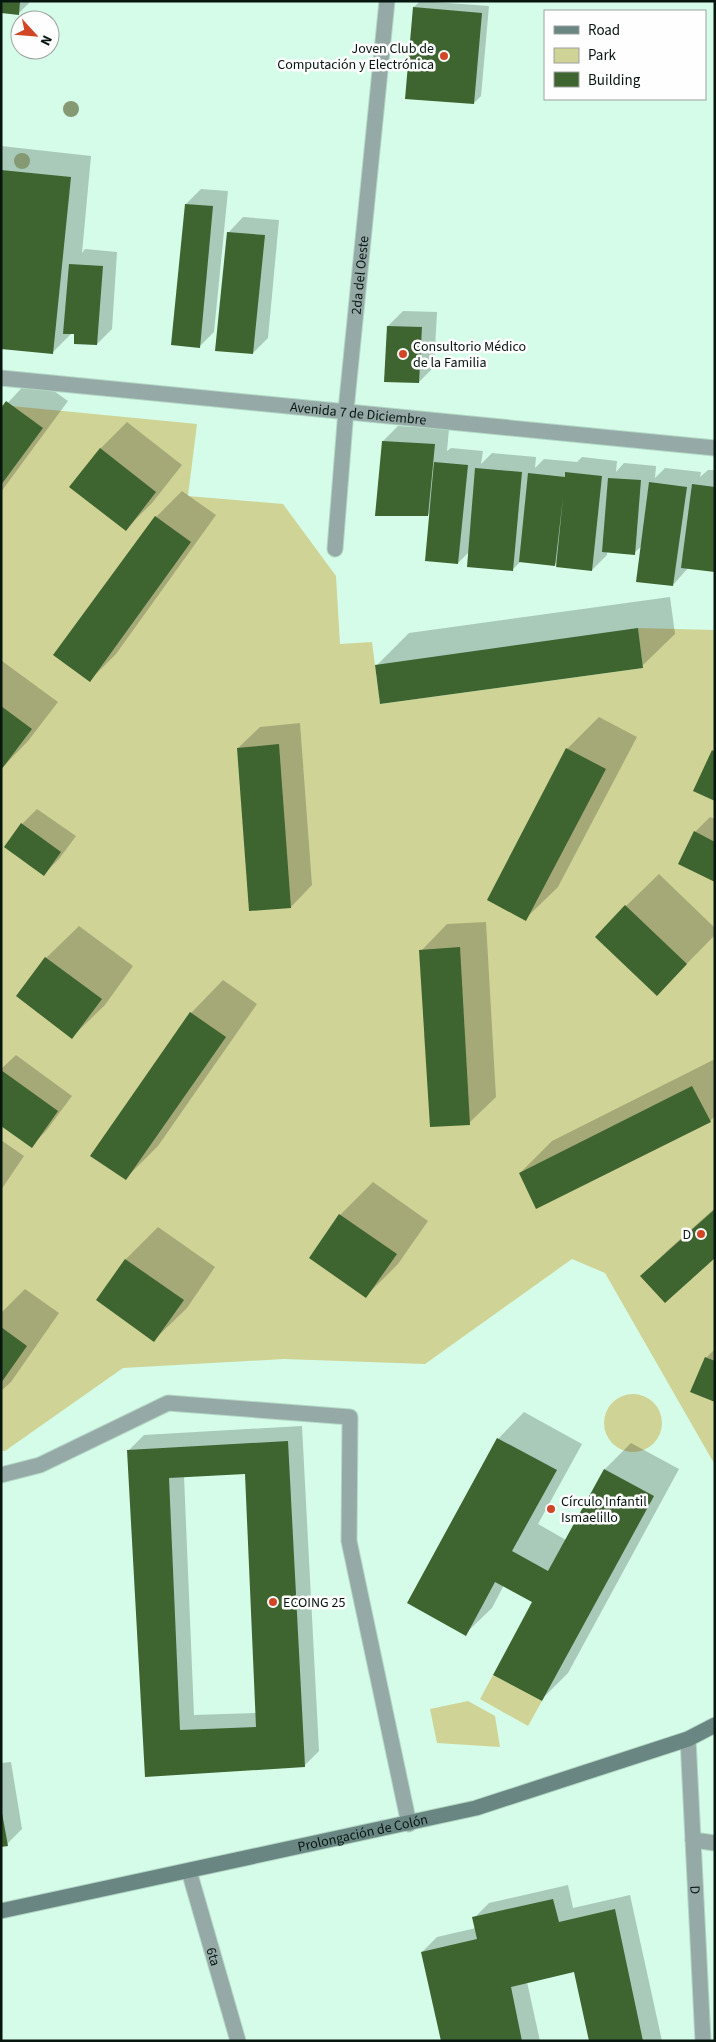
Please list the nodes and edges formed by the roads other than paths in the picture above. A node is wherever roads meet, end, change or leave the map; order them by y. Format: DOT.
graph roads {
  1 [pos="387,1"];
  2 [pos="1,378"];
  3 [pos="346,410"];
  4 [pos="715,448"];
  5 [pos="335,549"];
  6 [pos="1,1475"];
  7 [pos="715,1725"];
  8 [pos="688,1739"];
  9 [pos="409,1824"];
  10 [pos="693,1840"];
  11 [pos="715,1844"];
  12 [pos="189,1871"];
  13 [pos="1,1912"];
  14 [pos="238,2041"];
  15 [pos="703,2041"];
  1 -- 3 [label="street, 2da del Oeste"];
  2 -- 3 [label="street, Avenida 7 de Diciembre"];
  3 -- 4 [label="street, Avenida 7 de Diciembre"];
  3 -- 5 [label="street, 2da del Oeste"];
  6 -- 9 [label="street"];
  7 -- 8 [label="main road, Prolongación de Colón"];
  8 -- 9 [label="main road, Prolongación de Colón"];
  8 -- 10 [label="street, D"];
  9 -- 12 [label="main road, Prolongación de Colón"];
  10 -- 11 [label="street"];
  10 -- 15 [label="street, D"];
  12 -- 13 [label="main road, Prolongación de Colón"];
  12 -- 14 [label="street, 6ta"];
}
